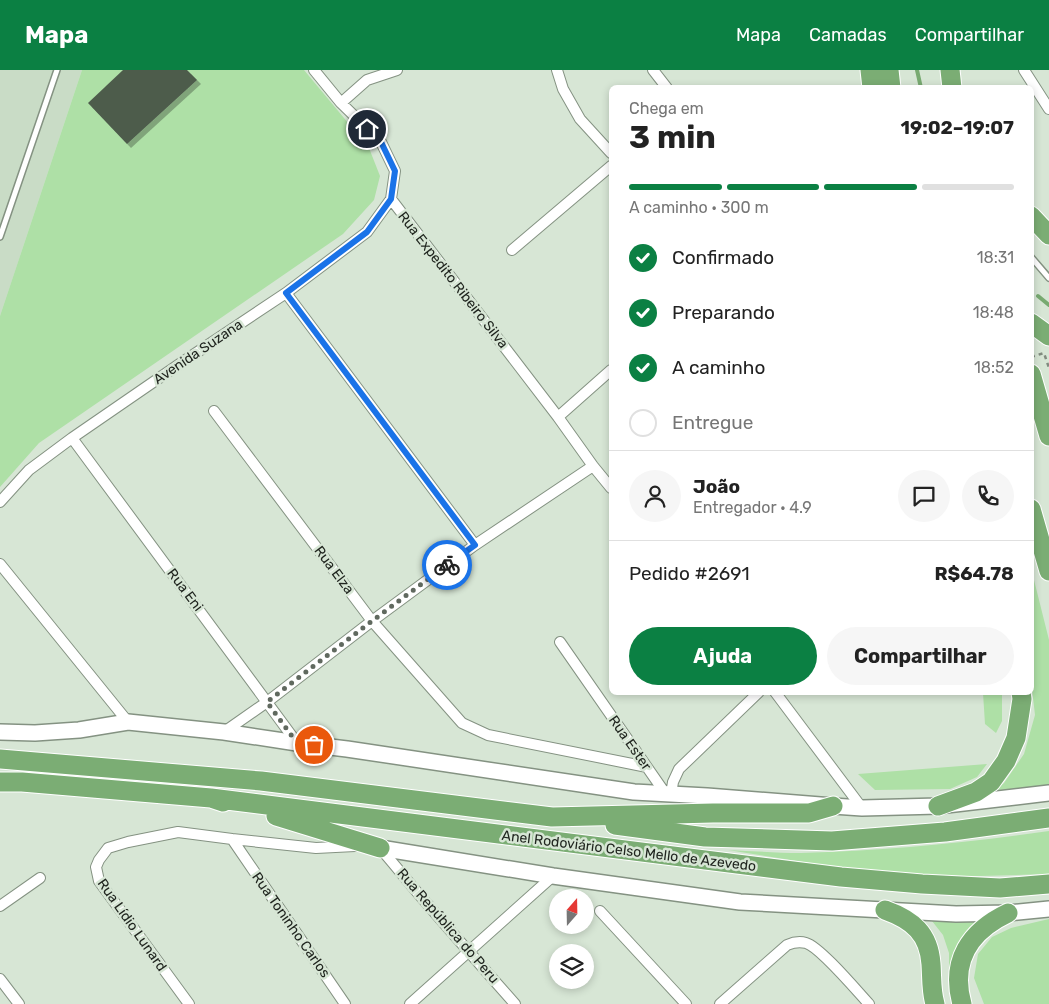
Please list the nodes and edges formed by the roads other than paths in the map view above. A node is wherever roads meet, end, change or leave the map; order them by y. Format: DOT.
graph roads {
  1 [pos="57,70"];
  2 [pos="314,70"];
  3 [pos="397,70"];
  4 [pos="557,70"];
  5 [pos="652,70"];
  6 [pos="870,70"];
  7 [pos="889,70"];
  8 [pos="950,70"];
  9 [pos="1024,70"];
  10 [pos="664,85"];
  11 [pos="872,85"];
  12 [pos="891,85"];
  13 [pos="952,85"];
  14 [pos="1034,85"];
  15 [pos="1034,86"];
  16 [pos="341,103"];
  17 [pos="1049,109"];
  18 [pos="609,151"];
  19 [pos="609,168"];
  20 [pos="391,199"];
  21 [pos="1034,219"];
  22 [pos="1049,235"];
  23 [pos="0,237"];
  24 [pos="512,250"];
  25 [pos="1034,260"];
  26 [pos="1049,278"];
  27 [pos="286,293"];
  28 [pos="1034,327"];
  29 [pos="1047,345"];
  30 [pos="609,372"];
  31 [pos="1034,384"];
  32 [pos="214,411"];
  33 [pos="558,417"];
  34 [pos="1049,436"];
  35 [pos="72,438"];
  36 [pos="594,466"];
  37 [pos="609,485"];
  38 [pos="0,502"];
  39 [pos="1034,519"];
  40 [pos="475,545"];
  41 [pos="0,564"];
  42 [pos="1049,571"];
  43 [pos="372,621"];
  44 [pos="560,642"];
  45 [pos="756,695"];
  46 [pos="777,695"];
  47 [pos="1021,695"];
  48 [pos="267,702"];
  49 [pos="128,722"];
  50 [pos="0,732"];
  51 [pos="224,732"];
  52 [pos="297,743"];
  53 [pos="0,759"];
  54 [pos="647,767"];
  55 [pos="0,782"];
  56 [pos="1049,793"];
  57 [pos="668,794"];
  58 [pos="211,798"];
  59 [pos="833,806"];
  60 [pos="938,806"];
  61 [pos="862,808"];
  62 [pos="552,818"];
  63 [pos="1049,818"];
  64 [pos="234,843"];
  65 [pos="375,847"];
  66 [pos="553,876"];
  67 [pos="40,878"];
  68 [pos="1049,884"];
  69 [pos="0,906"];
  70 [pos="1049,909"];
  71 [pos="600,910"];
  72 [pos="886,910"];
  73 [pos="1008,913"];
  74 [pos="468,952"];
  75 [pos="0,979"];
  76 [pos="18,1004"];
  77 [pos="189,1004"];
  78 [pos="345,1004"];
  79 [pos="410,1004"];
  80 [pos="515,1004"];
  81 [pos="686,1004"];
  82 [pos="720,1004"];
  83 [pos="869,1004"];
  84 [pos="935,1004"];
  85 [pos="962,1004"];
  1 -- 23 [label="lane"];
  2 -- 16 [label="street, Rua Expedito Ribeiro Silva"];
  3 -- 16 [label="street"];
  4 -- 18 [label="street"];
  5 -- 10 [label="street"];
  6 -- 11 [label="highway"];
  7 -- 12 [label="highway"];
  8 -- 13 [label="highway"];
  9 -- 14 [label="street"];
  15 -- 17 [label="street"];
  16 -- 20 [label="street, Rua Expedito Ribeiro Silva"];
  19 -- 24 [label="street"];
  20 -- 27 [label="street, Avenida Suzana"];
  20 -- 33 [label="street, Rua Expedito Ribeiro Silva"];
  21 -- 22 [label="highway"];
  25 -- 26 [label="lane"];
  27 -- 35 [label="street, Avenida Suzana"];
  27 -- 40 [label="street"];
  28 -- 29 [label="highway"];
  30 -- 33 [label="street"];
  31 -- 34 [label="highway"];
  32 -- 43 [label="street, Rua Elza"];
  33 -- 36 [label="street, Rua Expedito Ribeiro Silva"];
  35 -- 38 [label="street, Avenida Suzana"];
  35 -- 48 [label="street, Rua Eni"];
  36 -- 37 [label="street, Rua Expedito Ribeiro Silva"];
  36 -- 40 [label="street"];
  39 -- 42 [label="highway"];
  40 -- 43 [label="street"];
  41 -- 49 [label="street"];
  43 -- 48 [label="street"];
  43 -- 54 [label="street, Rua Elza"];
  44 -- 54 [label="street, Rua Ester"];
  45 -- 57 [label="street"];
  46 -- 61 [label="street"];
  47 -- 60 [label="highway"];
  48 -- 51 [label="street"];
  48 -- 52 [label="street, Rua Eni"];
  49 -- 50 [label="main road"];
  49 -- 51 [label="main road"];
  51 -- 52 [label="main road"];
  52 -- 57 [label="main road"];
  53 -- 62 [label="highway"];
  54 -- 57 [label="street, Rua Ester"];
  55 -- 58 [label="highway"];
  56 -- 60 [label="main road"];
  57 -- 59 [label="main road"];
  58 -- 65 [label="highway"];
  58 -- 68 [label="highway, Anel Rodoviário Celso Mello de Azevedo"];
  59 -- 61 [label="main road"];
  59 -- 62 [label="highway"];
  60 -- 61 [label="main road"];
  62 -- 63 [label="highway, Anel Rodoviário Celso Mello de Azevedo"];
  64 -- 65 [label="street, Rua Lídio Lunard"];
  64 -- 77 [label="street, Rua Lídio Lunard"];
  64 -- 78 [label="street, Rua Toninho Carlos"];
  65 -- 66 [label="main road"];
  65 -- 74 [label="street, Rua República do Peru"];
  66 -- 72 [label="main road"];
  66 -- 74 [label="street"];
  67 -- 69 [label="street"];
  70 -- 73 [label="main road"];
  71 -- 81 [label="street"];
  72 -- 73 [label="main road"];
  72 -- 84 [label="highway"];
  73 -- 85 [label="highway"];
  74 -- 79 [label="street"];
  74 -- 80 [label="street, Rua República do Peru"];
  75 -- 76 [label="street"];
  82 -- 83 [label="street"];
}
